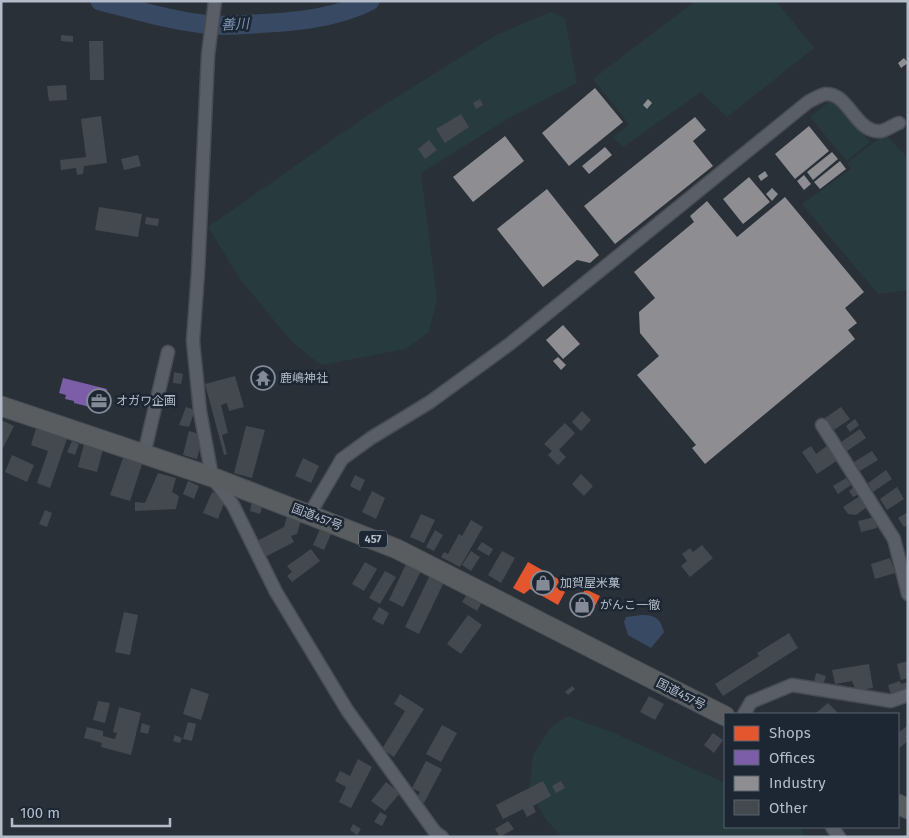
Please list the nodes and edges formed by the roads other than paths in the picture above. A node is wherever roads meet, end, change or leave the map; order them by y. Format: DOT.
graph roads {
  1 [pos="215,1"];
  2 [pos="899,122"];
  3 [pos="168,352"];
  4 [pos="1,406"];
  5 [pos="822,425"];
  6 [pos="144,454"];
  7 [pos="212,477"];
  8 [pos="309,514"];
  9 [pos="908,594"];
  10 [pos="908,695"];
  11 [pos="745,713"];
  12 [pos="724,715"];
  13 [pos="442,837"];
  1 -- 7 [label="street"];
  2 -- 8 [label="street"];
  3 -- 6 [label="street"];
  4 -- 6 [label="highway, 国道457号 / 457"];
  5 -- 9 [label="street"];
  6 -- 7 [label="highway, 国道457号 / 457"];
  7 -- 8 [label="highway, 国道457号 / 457"];
  7 -- 13 [label="street"];
  8 -- 12 [label="highway, 国道457号 / 457"];
  10 -- 11 [label="street"];
}
